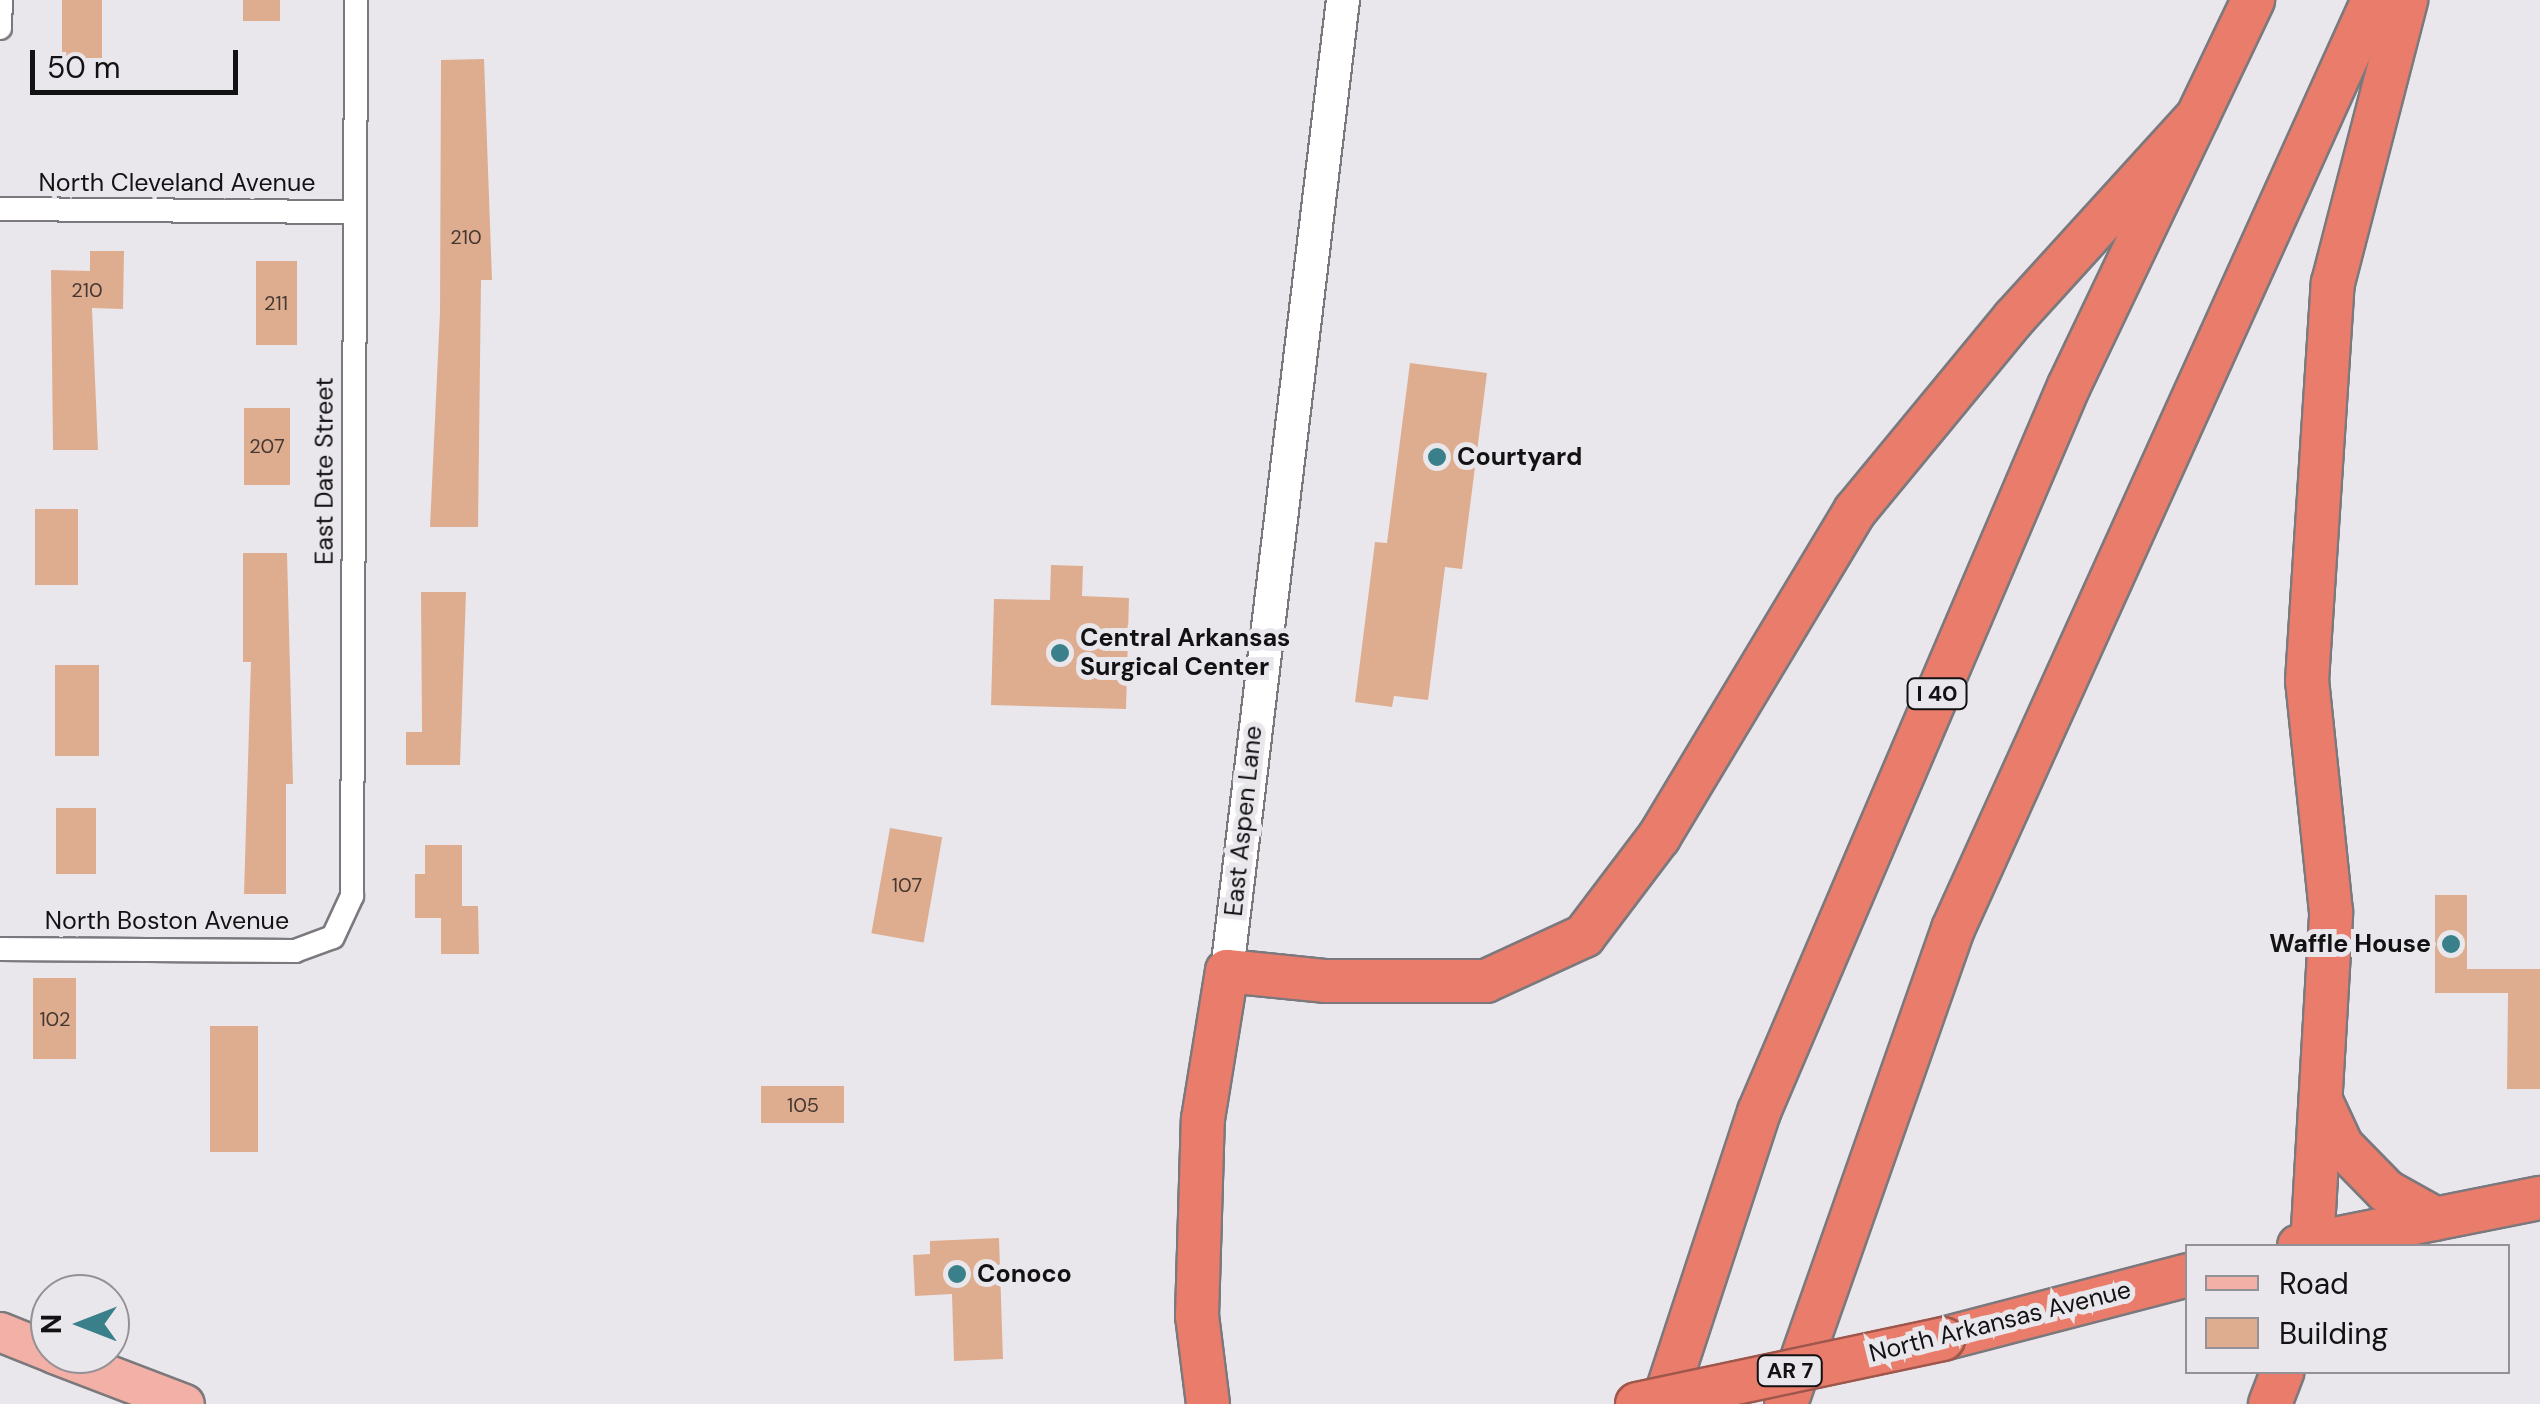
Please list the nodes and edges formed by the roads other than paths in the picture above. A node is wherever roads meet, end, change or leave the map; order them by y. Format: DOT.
graph roads {
  1 [pos="1,0"];
  2 [pos="356,0"];
  3 [pos="1343,0"];
  4 [pos="2253,0"];
  5 [pos="2373,0"];
  6 [pos="2406,0"];
  7 [pos="0,28"];
  8 [pos="2197,117"];
  9 [pos="0,208"];
  10 [pos="353,212"];
  11 [pos="333,937"];
  12 [pos="0,948"];
  13 [pos="1226,971"];
  14 [pos="2321,1101"];
  15 [pos="2540,1198"];
  16 [pos="2436,1220"];
  17 [pos="2308,1244"];
  18 [pos="2313,1244"];
  19 [pos="2185,1276"];
  20 [pos="0,1332"];
  21 [pos="30,1344"];
  22 [pos="107,1374"];
  23 [pos="2281,1374"];
  24 [pos="185,1404"];
  25 [pos="1208,1404"];
  26 [pos="1636,1404"];
  27 [pos="1663,1404"];
  28 [pos="1786,1404"];
  29 [pos="2270,1404"];
  1 -- 7 [label="street"];
  2 -- 10 [label="street, East Date Street"];
  3 -- 13 [label="street, East Aspen Lane"];
  4 -- 8 [label="highway, I 40"];
  5 -- 28 [label="highway"];
  6 -- 14 [label="highway"];
  8 -- 13 [label="highway"];
  8 -- 27 [label="highway, I 40"];
  9 -- 10 [label="street, North Cleveland Avenue"];
  10 -- 11 [label="street, East Date Street"];
  11 -- 12 [label="street, North Boston Avenue"];
  13 -- 25 [label="highway, East Aspen Lane"];
  14 -- 16 [label="highway"];
  14 -- 17 [label="highway"];
  15 -- 16 [label="highway"];
  16 -- 18 [label="highway"];
  19 -- 26 [label="highway, North Arkansas Avenue / AR 7, bridge"];
  20 -- 21 [label="main road"];
  22 -- 24 [label="main road"];
  23 -- 29 [label="highway"];
}
